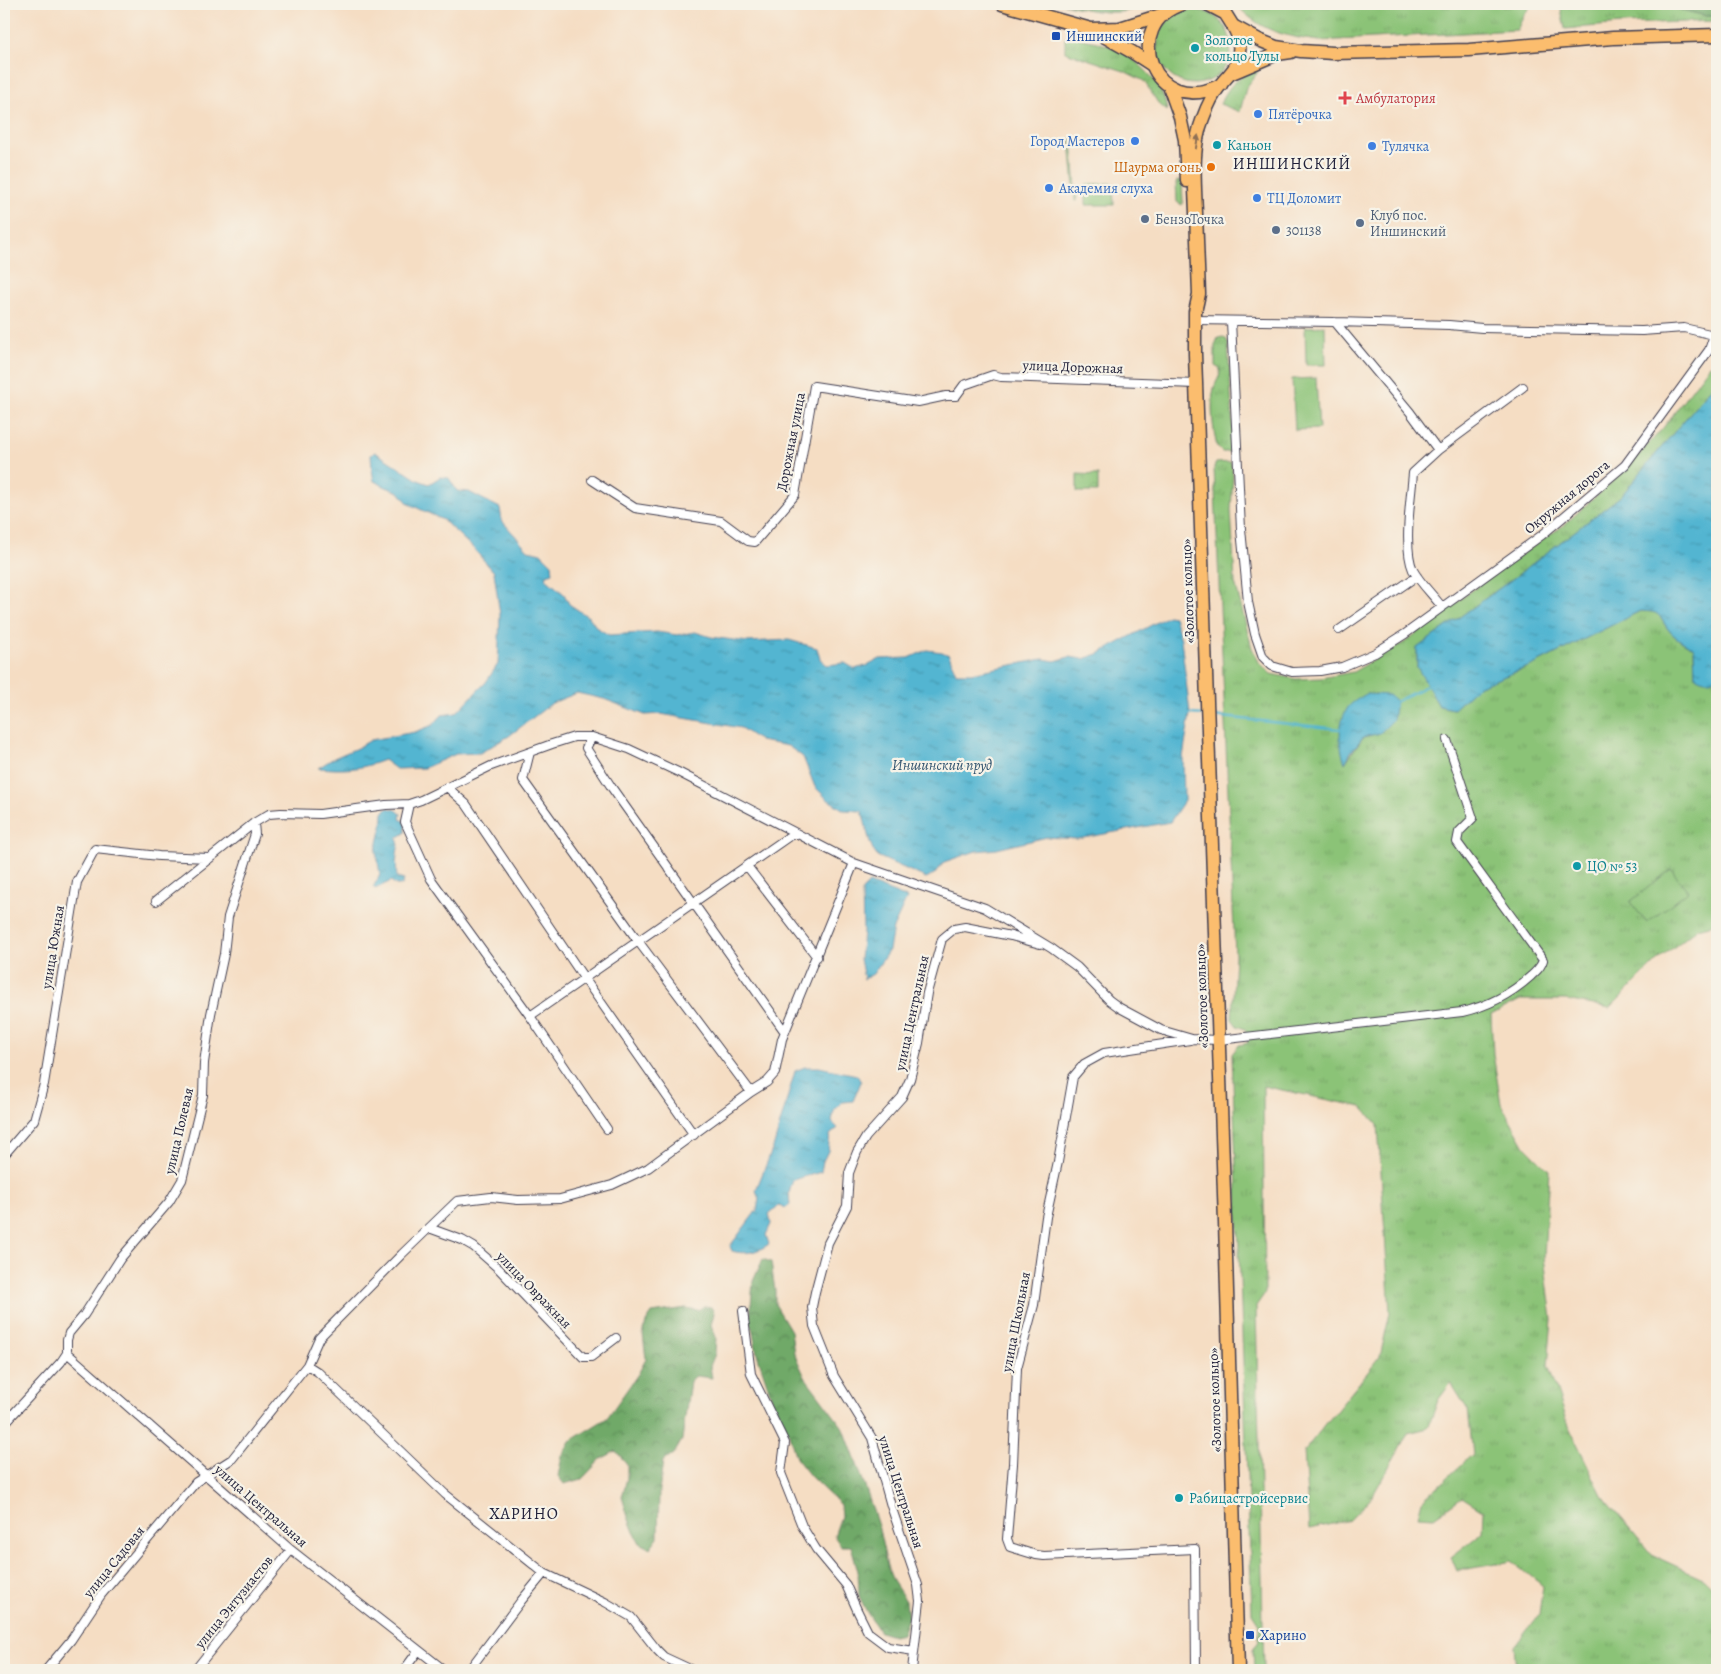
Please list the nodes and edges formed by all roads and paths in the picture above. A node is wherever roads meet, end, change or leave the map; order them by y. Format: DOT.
graph roads {
  1 [pos="1002,4"];
  2 [pos="1207,4"];
  3 [pos="1172,8"];
  4 [pos="1222,8"];
  5 [pos="1235,27"];
  6 [pos="1091,29"];
  7 [pos="1717,35"];
  8 [pos="1300,51"];
  9 [pos="1152,65"];
  10 [pos="1232,73"];
  11 [pos="1220,85"];
  12 [pos="1169,86"];
  13 [pos="1195,316"];
  14 [pos="1231,321"];
  15 [pos="1335,322"];
  16 [pos="1196,384"];
  17 [pos="1523,387"];
  18 [pos="956,396"];
  19 [pos="1438,450"];
  20 [pos="592,480"];
  21 [pos="1417,576"];
  22 [pos="1442,607"];
  23 [pos="1339,630"];
  24 [pos="592,737"];
  25 [pos="1447,740"];
  26 [pos="530,752"];
  27 [pos="447,786"];
  28 [pos="409,804"];
  29 [pos="254,823"];
  30 [pos="794,833"];
  31 [pos="210,858"];
  32 [pos="854,862"];
  33 [pos="747,866"];
  34 [pos="156,901"];
  35 [pos="693,903"];
  36 [pos="638,941"];
  37 [pos="1051,948"];
  38 [pos="817,957"];
  39 [pos="584,978"];
  40 [pos="530,1016"];
  41 [pos="785,1032"];
  42 [pos="1192,1039"];
  43 [pos="1219,1040"];
  44 [pos="751,1092"];
  45 [pos="607,1129"];
  46 [pos="694,1134"];
  47 [pos="4,1155"];
  48 [pos="429,1228"];
  49 [pos="743,1311"];
  50 [pos="616,1338"];
  51 [pos="67,1353"];
  52 [pos="307,1365"];
  53 [pos="4,1424"];
  54 [pos="208,1475"];
  55 [pos="292,1550"];
  56 [pos="544,1573"];
  57 [pos="914,1651"];
  58 [pos="416,1654"];
  59 [pos="46,1670"];
  60 [pos="196,1670"];
  61 [pos="404,1670"];
  62 [pos="444,1670"];
  63 [pos="470,1670"];
  64 [pos="692,1670"];
  65 [pos="912,1670"];
  66 [pos="1196,1670"];
  67 [pos="1238,1670"];
  1 -- 6 [label="main road"];
  2 -- 4 [label="main road, «Золотое кольцо»"];
  3 -- 6 [label="main road"];
  3 -- 9 [label="main road"];
  4 -- 5 [label="main road, «Золотое кольцо»"];
  5 -- 8 [label="main road"];
  5 -- 10 [label="main road, «Золотое кольцо»"];
  6 -- 9 [label="main road"];
  7 -- 8 [label="main road"];
  8 -- 10 [label="main road"];
  9 -- 12 [label="main road, «Золотое кольцо»"];
  10 -- 11 [label="main road, «Золотое кольцо»"];
  11 -- 12 [label="main road"];
  13 -- 11 [label="main road, «Золотое кольцо», one-way"];
  12 -- 13 [label="main road, «Золотое кольцо»"];
  13 -- 14 [label="street, Окружная дорога"];
  13 -- 16 [label="main road, «Золотое кольцо»"];
  14 -- 15 [label="street, Окружная дорога"];
  14 -- 22 [label="street, Окружная дорога"];
  15 -- 19 [label="street"];
  15 -- 22 [label="street, Окружная дорога"];
  16 -- 18 [label="street, улица Дорожная"];
  16 -- 43 [label="main road, «Золотое кольцо»"];
  17 -- 19 [label="street"];
  18 -- 20 [label="street, Дорожная улица"];
  19 -- 21 [label="street"];
  21 -- 22 [label="street"];
  21 -- 23 [label="street"];
  24 -- 26 [label="street"];
  24 -- 30 [label="street"];
  24 -- 35 [label="street"];
  25 -- 43 [label="street"];
  26 -- 27 [label="street"];
  26 -- 36 [label="street"];
  27 -- 28 [label="street"];
  27 -- 39 [label="street"];
  28 -- 29 [label="street"];
  28 -- 40 [label="street"];
  29 -- 31 [label="street"];
  29 -- 51 [label="street, улица Полевая"];
  30 -- 32 [label="street"];
  30 -- 33 [label="street"];
  31 -- 34 [label="street"];
  31 -- 47 [label="street, улица Южная"];
  32 -- 37 [label="street"];
  32 -- 38 [label="street, улица Садовая"];
  33 -- 35 [label="street"];
  33 -- 38 [label="street"];
  35 -- 36 [label="street"];
  35 -- 41 [label="street"];
  36 -- 39 [label="street"];
  36 -- 44 [label="street"];
  37 -- 42 [label="street"];
  37 -- 57 [label="street, улица Центральная"];
  38 -- 41 [label="street, улица Садовая"];
  39 -- 40 [label="street"];
  39 -- 46 [label="street"];
  40 -- 45 [label="street"];
  41 -- 44 [label="street, улица Садовая"];
  42 -- 43 [label="street"];
  42 -- 66 [label="street, улица Школьная"];
  43 -- 67 [label="main road, «Золотое кольцо»"];
  44 -- 46 [label="street, улица Садовая"];
  46 -- 48 [label="street, улица Садовая"];
  48 -- 50 [label="street, улица Овражная"];
  48 -- 52 [label="street, улица Садовая"];
  49 -- 57 [label="street"];
  51 -- 53 [label="street"];
  51 -- 54 [label="street, улица Центральная"];
  52 -- 54 [label="street, улица Садовая"];
  52 -- 56 [label="street"];
  54 -- 55 [label="street, улица Центральная"];
  54 -- 59 [label="street, улица Садовая"];
  55 -- 58 [label="street, улица Центральная"];
  55 -- 60 [label="street, улица Энтузиастов"];
  56 -- 63 [label="street"];
  56 -- 64 [label="street"];
  57 -- 65 [label="street, улица Центральная"];
  58 -- 61 [label="street"];
  58 -- 62 [label="street, улица Центральная"];
}
